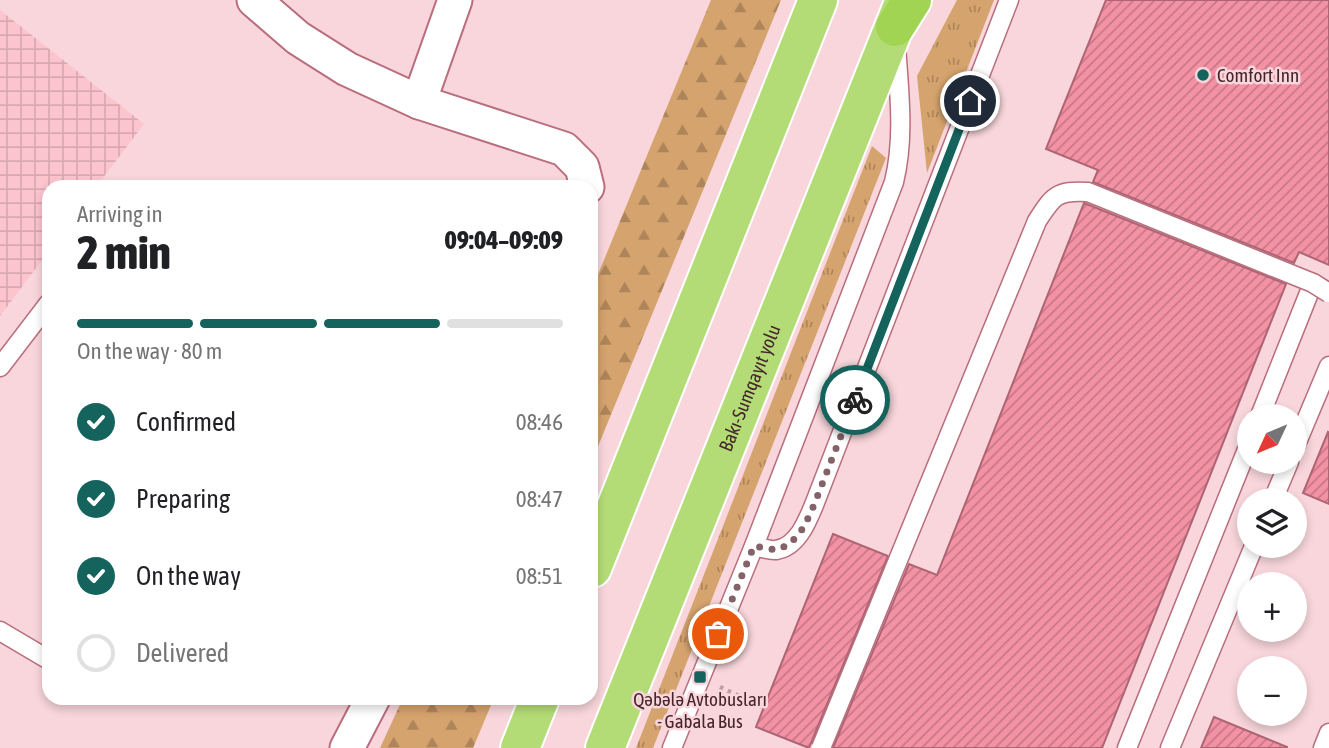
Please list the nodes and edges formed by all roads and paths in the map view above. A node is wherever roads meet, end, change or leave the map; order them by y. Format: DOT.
graph roads {
  1 [pos="254,0"];
  2 [pos="455,0"];
  3 [pos="818,0"];
  4 [pos="1009,0"];
  5 [pos="904,9"];
  6 [pos="419,102"];
  7 [pos="585,180"];
  8 [pos="1313,284"];
  9 [pos="1329,293"];
  10 [pos="42,312"];
  11 [pos="1329,366"];
  12 [pos="0,367"];
  13 [pos="1265,404"];
  14 [pos="1307,418"];
  15 [pos="1237,474"];
  16 [pos="754,546"];
  17 [pos="598,553"];
  18 [pos="1249,558"];
  19 [pos="0,631"];
  20 [pos="42,656"];
  21 [pos="700,677"];
  22 [pos="369,705"];
  23 [pos="537,705"];
  24 [pos="764,708"];
  25 [pos="1329,733"];
  26 [pos="347,748"];
  27 [pos="520,748"];
  28 [pos="605,748"];
  29 [pos="672,748"];
  30 [pos="821,748"];
  31 [pos="1127,748"];
  32 [pos="1170,748"];
  33 [pos="1323,748"];
  1 -- 6 [label="street"];
  2 -- 6 [label="street"];
  3 -- 17 [label="highway"];
  4 -- 16 [label="lane"];
  5 -- 16 [label="lane"];
  5 -- 28 [label="highway, Bakı-Sumqayıt yolu"];
  6 -- 7 [label="street"];
  8 -- 9 [label="lane, bridge"];
  8 -- 13 [label="lane"];
  8 -- 30 [label="lane, bridge"];
  10 -- 12 [label="lane"];
  11 -- 14 [label="lane"];
  15 -- 31 [label="lane"];
  16 -- 21 [label="lane"];
  18 -- 32 [label="lane"];
  19 -- 20 [label="lane"];
  21 -- 24 [label="path"];
  21 -- 29 [label="lane"];
  22 -- 26 [label="street"];
  23 -- 27 [label="highway"];
  25 -- 33 [label="lane"];
}
